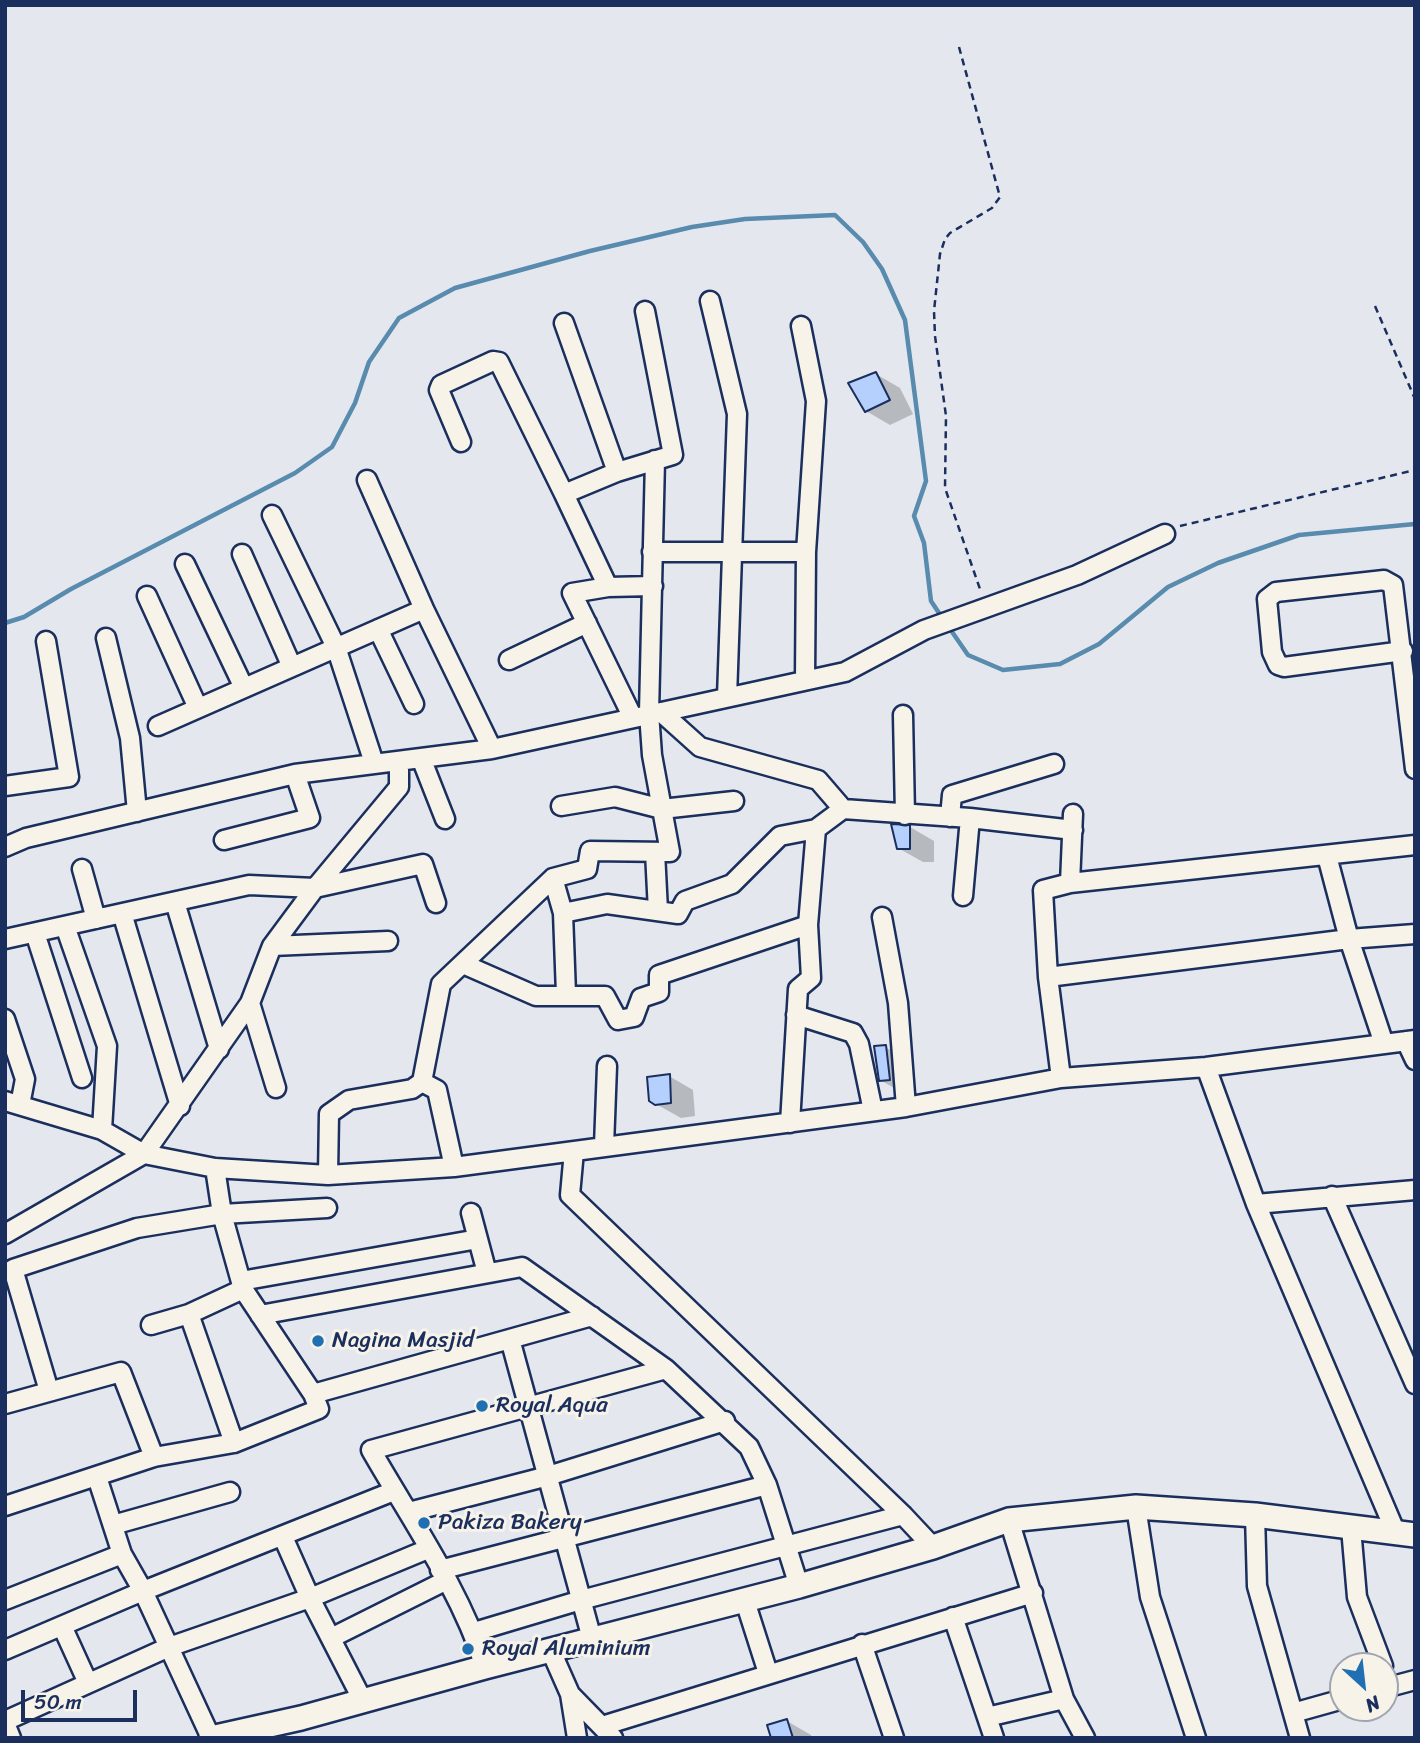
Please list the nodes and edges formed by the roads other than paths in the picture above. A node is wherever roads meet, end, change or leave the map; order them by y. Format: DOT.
graph roads {
  1 [pos="710,301"];
  2 [pos="646,312"];
  3 [pos="564,323"];
  4 [pos="801,326"];
  5 [pos="461,442"];
  6 [pos="655,460"];
  7 [pos="617,472"];
  8 [pos="367,480"];
  9 [pos="564,494"];
  10 [pos="272,515"];
  11 [pos="1165,534"];
  12 [pos="730,550"];
  13 [pos="652,552"];
  14 [pos="806,552"];
  15 [pos="243,554"];
  16 [pos="185,564"];
  17 [pos="653,586"];
  18 [pos="608,587"];
  19 [pos="147,596"];
  20 [pos="424,609"];
  21 [pos="587,623"];
  22 [pos="379,629"];
  23 [pos="106,638"];
  24 [pos="46,640"];
  25 [pos="336,647"];
  26 [pos="1403,651"];
  27 [pos="509,660"];
  28 [pos="292,667"];
  29 [pos="805,679"];
  30 [pos="244,688"];
  31 [pos="727,697"];
  32 [pos="414,704"];
  33 [pos="198,708"];
  34 [pos="648,714"];
  35 [pos="904,715"];
  36 [pos="158,726"];
  37 [pos="492,749"];
  38 [pos="421,758"];
  39 [pos="399,761"];
  40 [pos="374,763"];
  41 [pos="1054,764"];
  42 [pos="1415,769"];
  43 [pos="295,774"];
  44 [pos="5,786"];
  45 [pos="734,802"];
  46 [pos="561,806"];
  47 [pos="843,809"];
  48 [pos="662,810"];
  49 [pos="137,813"];
  50 [pos="905,816"];
  51 [pos="950,817"];
  52 [pos="970,818"];
  53 [pos="446,819"];
  54 [pos="816,829"];
  55 [pos="224,840"];
  56 [pos="1415,845"];
  57 [pos="5,847"];
  58 [pos="654,852"];
  59 [pos="1327,856"];
  60 [pos="82,869"];
  61 [pos="553,877"];
  62 [pos="1070,883"];
  63 [pos="315,888"];
  64 [pos="963,896"];
  65 [pos="175,902"];
  66 [pos="436,903"];
  67 [pos="657,911"];
  68 [pos="122,913"];
  69 [pos="563,913"];
  70 [pos="882,917"];
  71 [pos="96,919"];
  72 [pos="808,925"];
  73 [pos="65,926"];
  74 [pos="35,933"];
  75 [pos="1415,934"];
  76 [pos="1349,939"];
  77 [pos="5,940"];
  78 [pos="388,941"];
  79 [pos="272,946"];
  80 [pos="463,964"];
  81 [pos="1048,977"];
  82 [pos="566,994"];
  83 [pos="250,1003"];
  84 [pos="796,1015"];
  85 [pos="5,1020"];
  86 [pos="1410,1041"];
  87 [pos="1384,1044"];
  88 [pos="219,1049"];
  89 [pos="1415,1060"];
  90 [pos="607,1066"];
  91 [pos="1206,1067"];
  92 [pos="82,1077"];
  93 [pos="1061,1078"];
  94 [pos="422,1082"];
  95 [pos="276,1088"];
  96 [pos="12,1103"];
  97 [pos="180,1106"];
  98 [pos="906,1107"];
  99 [pos="873,1111"];
  100 [pos="790,1123"];
  101 [pos="102,1130"];
  102 [pos="604,1146"];
  103 [pos="575,1151"];
  104 [pos="144,1154"];
  105 [pos="454,1167"];
  106 [pos="215,1168"];
  107 [pos="328,1175"];
  108 [pos="1415,1190"];
  109 [pos="1332,1196"];
  110 [pos="1256,1203"];
  111 [pos="327,1208"];
  112 [pos="471,1213"];
  113 [pos="222,1214"];
  114 [pos="5,1234"];
  115 [pos="478,1238"];
  116 [pos="487,1273"];
  117 [pos="242,1285"];
  118 [pos="189,1314"];
  119 [pos="260,1315"];
  120 [pos="593,1316"];
  121 [pos="151,1325"];
  122 [pos="510,1339"];
  123 [pos="666,1369"];
  124 [pos="1415,1384"];
  125 [pos="49,1391"];
  126 [pos="313,1394"];
  127 [pos="5,1404"];
  128 [pos="527,1409"];
  129 [pos="725,1421"];
  130 [pos="234,1443"];
  131 [pos="154,1457"];
  132 [pos="548,1476"];
  133 [pos="97,1477"];
  134 [pos="767,1485"];
  135 [pos="394,1491"];
  136 [pos="230,1492"];
  137 [pos="5,1506"];
  138 [pos="1136,1507"];
  139 [pos="409,1512"];
  140 [pos="904,1515"];
  141 [pos="1255,1515"];
  142 [pos="1009,1520"];
  143 [pos="113,1525"];
  144 [pos="1351,1528"];
  145 [pos="1405,1534"];
  146 [pos="283,1536"];
  147 [pos="564,1539"];
  148 [pos="786,1546"];
  149 [pos="933,1547"];
  150 [pos="428,1549"];
  151 [pos="122,1554"];
  152 [pos="443,1575"];
  153 [pos="799,1586"];
  154 [pos="143,1591"];
  155 [pos="1033,1593"];
  156 [pos="310,1598"];
  157 [pos="5,1600"];
  158 [pos="581,1600"];
  159 [pos="745,1601"];
  160 [pos="953,1617"];
  161 [pos="62,1626"];
  162 [pos="474,1632"];
  163 [pos="331,1638"];
  164 [pos="592,1639"];
  165 [pos="862,1644"];
  166 [pos="169,1647"];
  167 [pos="5,1650"];
  168 [pos="551,1651"];
  169 [pos="1378,1652"];
  170 [pos="485,1667"];
  171 [pos="768,1673"];
  172 [pos="88,1683"];
  173 [pos="570,1694"];
  174 [pos="1064,1699"];
  175 [pos="363,1702"];
  176 [pos="1329,1703"];
  177 [pos="1293,1713"];
  178 [pos="986,1717"];
  179 [pos="5,1722"];
  180 [pos="607,1732"];
  181 [pos="216,1737"];
  182 [pos="891,1737"];
  183 [pos="11,1738"];
  184 [pos="577,1738"];
  185 [pos="994,1738"];
  186 [pos="1085,1738"];
  187 [pos="1196,1738"];
  188 [pos="1300,1738"];
  1 -- 12 [label="street"];
  2 -- 6 [label="street"];
  3 -- 7 [label="street"];
  4 -- 14 [label="street"];
  5 -- 9 [label="street"];
  6 -- 7 [label="street"];
  6 -- 13 [label="street"];
  7 -- 9 [label="street"];
  8 -- 20 [label="street"];
  9 -- 18 [label="street"];
  10 -- 25 [label="street"];
  11 -- 29 [label="street"];
  12 -- 13 [label="street"];
  12 -- 14 [label="street"];
  12 -- 31 [label="street"];
  13 -- 17 [label="street"];
  14 -- 29 [label="street"];
  15 -- 28 [label="street"];
  16 -- 30 [label="street"];
  17 -- 18 [label="street"];
  17 -- 34 [label="street"];
  18 -- 21 [label="street"];
  19 -- 33 [label="street"];
  20 -- 22 [label="street"];
  20 -- 37 [label="street"];
  21 -- 27 [label="street"];
  21 -- 34 [label="street"];
  22 -- 25 [label="street"];
  22 -- 32 [label="street"];
  23 -- 49 [label="street"];
  24 -- 44 [label="street"];
  25 -- 28 [label="street"];
  25 -- 40 [label="street"];
  26 -- 26 [label="street"];
  26 -- 42 [label="street"];
  28 -- 30 [label="street"];
  29 -- 31 [label="street"];
  30 -- 33 [label="street"];
  31 -- 34 [label="street"];
  33 -- 36 [label="street"];
  34 -- 37 [label="street"];
  34 -- 47 [label="street"];
  34 -- 48 [label="street"];
  35 -- 50 [label="street"];
  37 -- 38 [label="street"];
  38 -- 39 [label="street"];
  38 -- 53 [label="street"];
  39 -- 40 [label="street"];
  39 -- 63 [label="street"];
  40 -- 43 [label="street"];
  41 -- 51 [label="street"];
  43 -- 49 [label="street"];
  43 -- 55 [label="street"];
  45 -- 48 [label="street"];
  46 -- 48 [label="street"];
  47 -- 50 [label="street"];
  47 -- 54 [label="street"];
  48 -- 58 [label="street"];
  49 -- 57 [label="street"];
  50 -- 51 [label="street"];
  51 -- 52 [label="street"];
  52 -- 62 [label="street"];
  52 -- 64 [label="street"];
  54 -- 67 [label="street"];
  54 -- 72 [label="street"];
  56 -- 59 [label="street"];
  58 -- 61 [label="street"];
  58 -- 67 [label="street"];
  59 -- 62 [label="street"];
  59 -- 76 [label="street"];
  60 -- 71 [label="street"];
  61 -- 69 [label="street"];
  61 -- 80 [label="street"];
  62 -- 81 [label="street"];
  63 -- 65 [label="street"];
  63 -- 66 [label="street"];
  63 -- 79 [label="street"];
  65 -- 68 [label="street"];
  65 -- 88 [label="street"];
  67 -- 69 [label="street"];
  68 -- 71 [label="street"];
  68 -- 97 [label="street"];
  69 -- 82 [label="street"];
  70 -- 98 [label="street"];
  71 -- 73 [label="street"];
  72 -- 82 [label="street"];
  72 -- 84 [label="street"];
  73 -- 74 [label="street"];
  73 -- 101 [label="street"];
  74 -- 77 [label="street"];
  74 -- 92 [label="street"];
  75 -- 76 [label="street"];
  76 -- 81 [label="street"];
  76 -- 87 [label="street"];
  78 -- 79 [label="street"];
  79 -- 83 [label="street"];
  80 -- 82 [label="street"];
  80 -- 94 [label="street"];
  81 -- 93 [label="street"];
  83 -- 88 [label="street"];
  83 -- 95 [label="street"];
  84 -- 99 [label="street"];
  84 -- 100 [label="street"];
  85 -- 96 [label="street"];
  86 -- 87 [label="street"];
  86 -- 89 [label="street"];
  87 -- 91 [label="street"];
  88 -- 97 [label="street"];
  90 -- 102 [label="street"];
  91 -- 93 [label="street"];
  91 -- 110 [label="street"];
  93 -- 98 [label="street"];
  94 -- 105 [label="street"];
  94 -- 107 [label="street"];
  96 -- 101 [label="street"];
  97 -- 104 [label="street"];
  98 -- 99 [label="street"];
  99 -- 100 [label="street"];
  100 -- 102 [label="street"];
  101 -- 104 [label="street"];
  102 -- 103 [label="street"];
  103 -- 105 [label="street"];
  103 -- 140 [label="street"];
  104 -- 106 [label="street"];
  104 -- 114 [label="street"];
  105 -- 107 [label="street"];
  106 -- 107 [label="street"];
  106 -- 113 [label="street"];
  108 -- 109 [label="street"];
  109 -- 110 [label="street"];
  109 -- 124 [label="street"];
  110 -- 145 [label="street"];
  111 -- 113 [label="street"];
  112 -- 115 [label="street"];
  113 -- 117 [label="street"];
  113 -- 125 [label="street"];
  115 -- 116 [label="street"];
  115 -- 117 [label="street"];
  116 -- 119 [label="street"];
  116 -- 120 [label="street"];
  117 -- 118 [label="street"];
  117 -- 119 [label="street"];
  118 -- 121 [label="street"];
  118 -- 130 [label="street"];
  119 -- 126 [label="street"];
  120 -- 122 [label="street"];
  120 -- 123 [label="street"];
  122 -- 126 [label="street"];
  122 -- 128 [label="street"];
  123 -- 128 [label="street"];
  123 -- 129 [label="street"];
  125 -- 127 [label="street"];
  125 -- 131 [label="street"];
  126 -- 130 [label="street"];
  128 -- 132 [label="street"];
  128 -- 135 [label="street"];
  129 -- 132 [label="street"];
  129 -- 134 [label="street"];
  130 -- 131 [label="street"];
  131 -- 133 [label="street"];
  132 -- 139 [label="street"];
  132 -- 147 [label="street"];
  133 -- 137 [label="street"];
  133 -- 143 [label="street"];
  134 -- 147 [label="street"];
  134 -- 148 [label="street"];
  135 -- 139 [label="street"];
  135 -- 146 [label="street"];
  136 -- 143 [label="street"];
  138 -- 141 [label="main road"];
  138 -- 142 [label="main road"];
  138 -- 187 [label="street"];
  139 -- 150 [label="street"];
  140 -- 148 [label="street"];
  140 -- 149 [label="street"];
  141 -- 144 [label="main road"];
  141 -- 177 [label="street"];
  142 -- 149 [label="main road"];
  142 -- 155 [label="street"];
  143 -- 151 [label="street"];
  144 -- 145 [label="main road"];
  144 -- 169 [label="street"];
  146 -- 154 [label="street"];
  146 -- 156 [label="street"];
  147 -- 152 [label="street"];
  147 -- 158 [label="street"];
  148 -- 153 [label="street"];
  148 -- 158 [label="street"];
  149 -- 153 [label="main road"];
  150 -- 152 [label="street"];
  150 -- 156 [label="street"];
  151 -- 154 [label="street"];
  151 -- 157 [label="street"];
  152 -- 162 [label="street"];
  152 -- 163 [label="street"];
  153 -- 159 [label="main road"];
  154 -- 161 [label="street"];
  154 -- 166 [label="street"];
  155 -- 160 [label="street"];
  155 -- 174 [label="street"];
  156 -- 163 [label="street"];
  156 -- 166 [label="street"];
  158 -- 162 [label="street"];
  158 -- 164 [label="street"];
  159 -- 164 [label="main road"];
  159 -- 171 [label="street"];
  160 -- 165 [label="street"];
  160 -- 178 [label="street"];
  161 -- 167 [label="street"];
  161 -- 172 [label="street"];
  162 -- 170 [label="street"];
  163 -- 175 [label="street"];
  164 -- 168 [label="main road"];
  165 -- 171 [label="street"];
  165 -- 182 [label="street"];
  166 -- 172 [label="street"];
  166 -- 181 [label="street"];
  168 -- 170 [label="main road"];
  168 -- 173 [label="street"];
  170 -- 175 [label="main road"];
  171 -- 180 [label="street"];
  172 -- 179 [label="street"];
  173 -- 180 [label="street"];
  173 -- 184 [label="street"];
  174 -- 178 [label="street"];
  174 -- 186 [label="street"];
  175 -- 181 [label="main road"];
  176 -- 177 [label="street"];
  177 -- 188 [label="street"];
  178 -- 185 [label="street"];
  179 -- 183 [label="street"];
}
